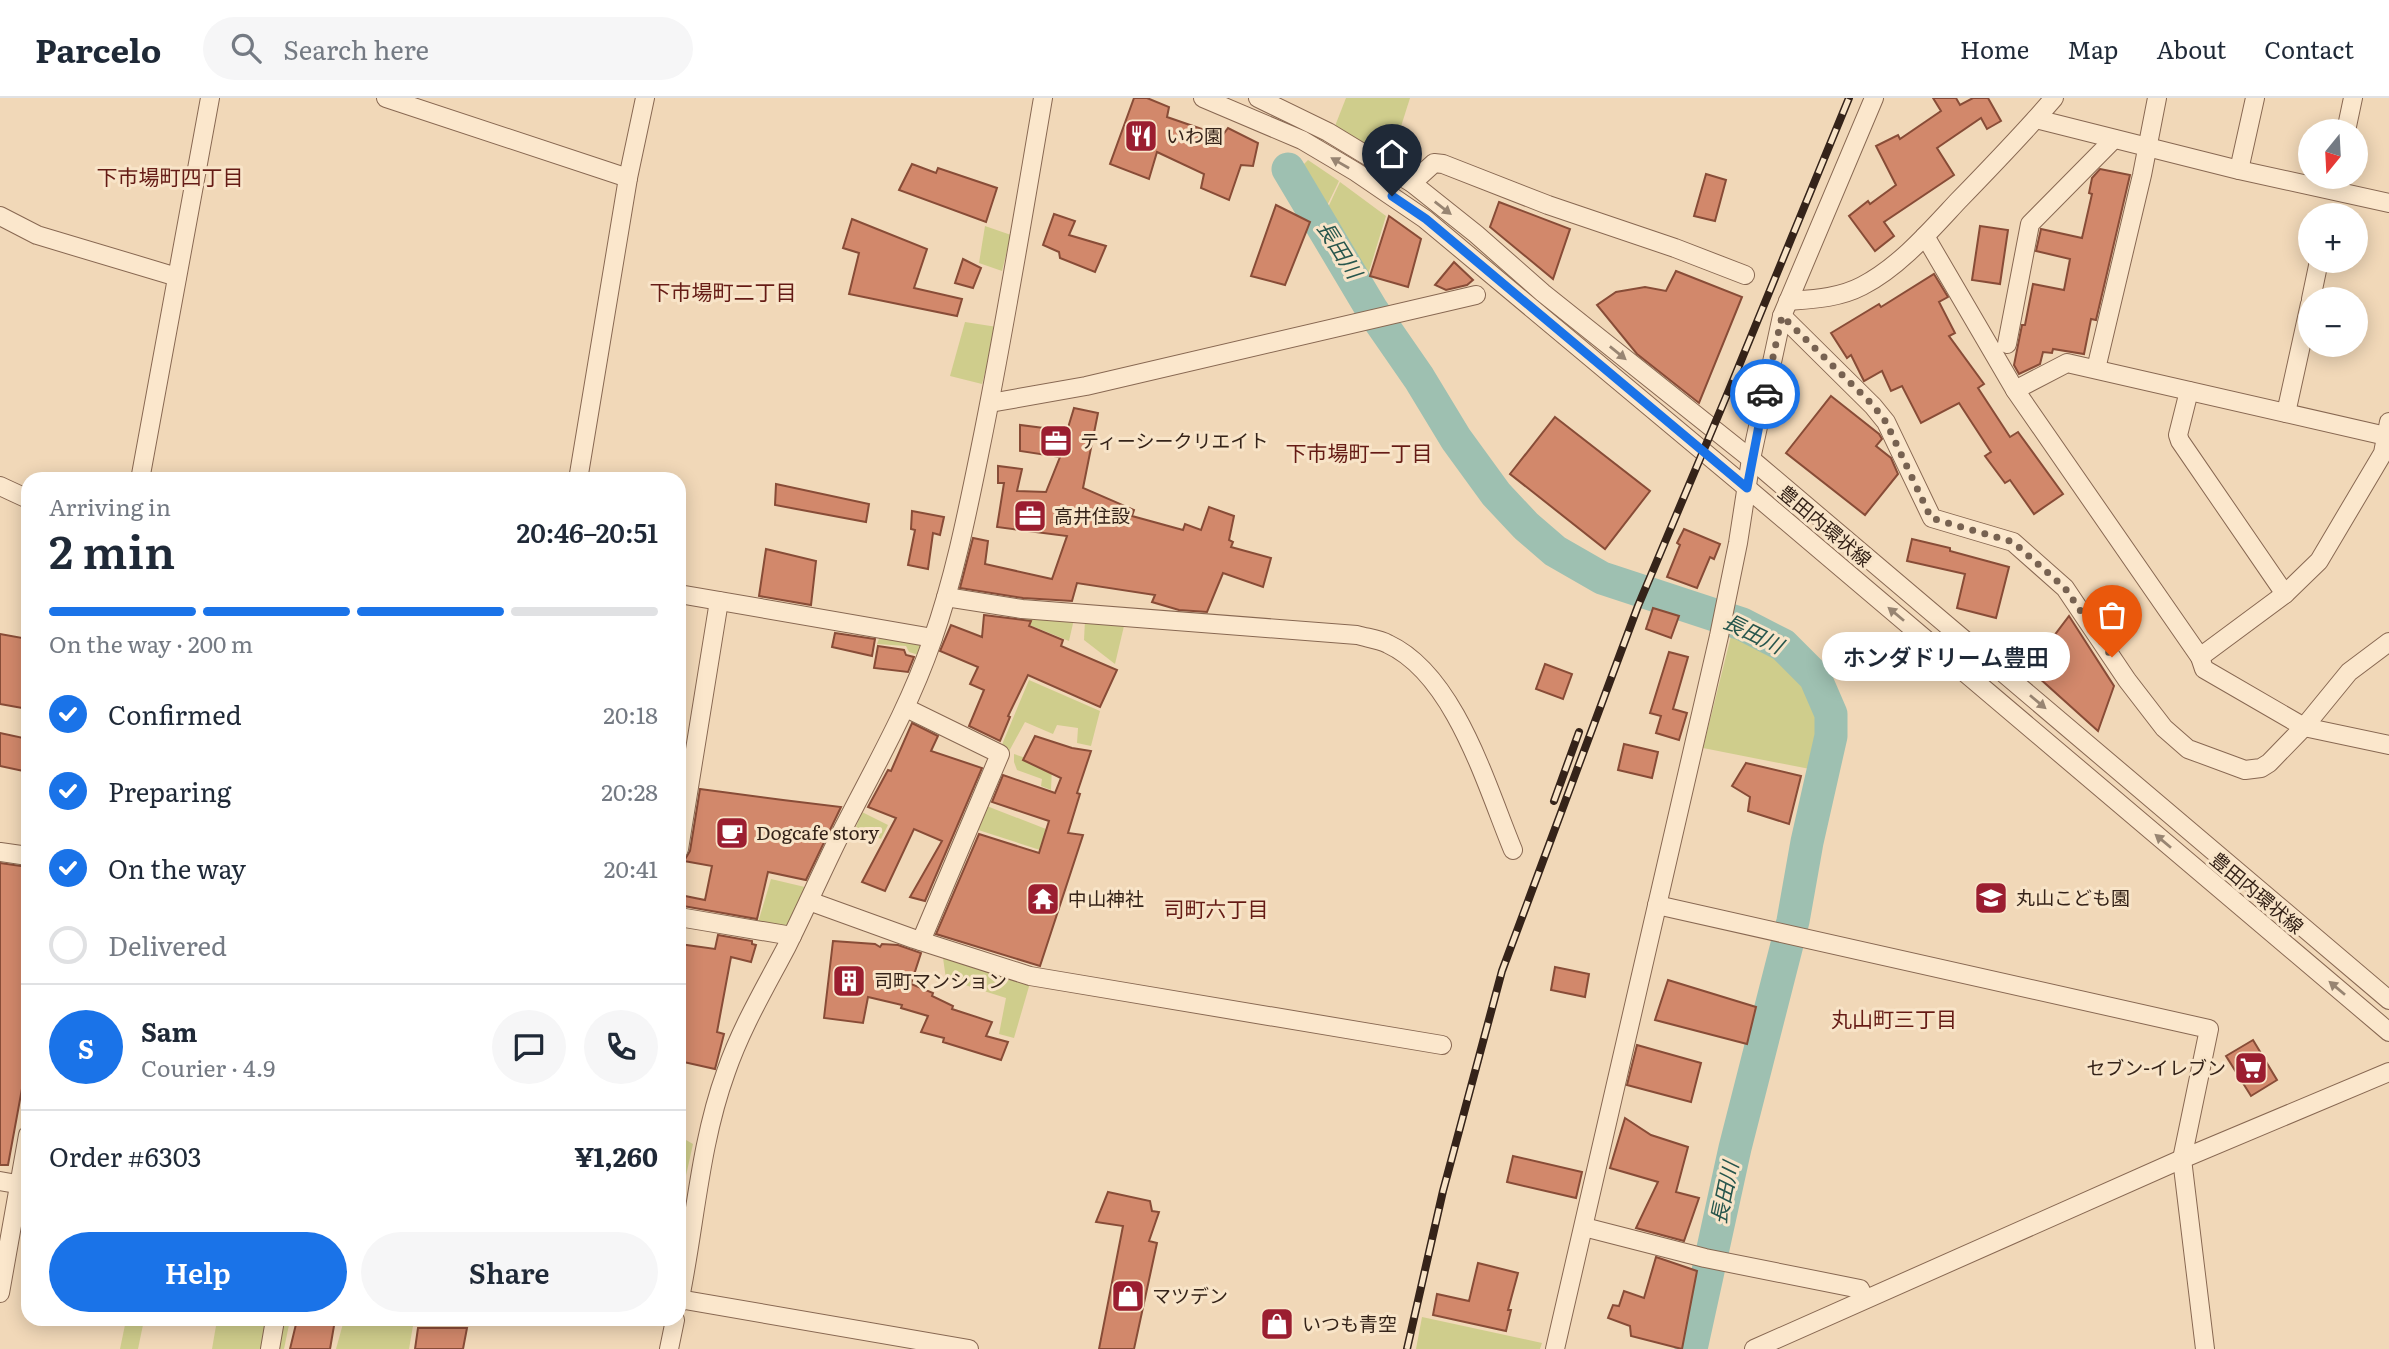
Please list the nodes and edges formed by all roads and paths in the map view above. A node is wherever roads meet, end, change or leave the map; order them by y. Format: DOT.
graph roads {
  1 [pos="210,98"];
  2 [pos="386,98"];
  3 [pos="645,98"];
  4 [pos="1043,98"];
  5 [pos="1203,98"];
  6 [pos="1258,98"];
  7 [pos="1874,98"];
  8 [pos="2054,98"];
  9 [pos="2157,98"];
  10 [pos="2255,98"];
  11 [pos="2354,98"];
  12 [pos="2036,119"];
  13 [pos="2349,119"];
  14 [pos="2114,139"];
  15 [pos="2147,148"];
  16 [pos="2239,170"];
  17 [pos="628,178"];
  18 [pos="2298,179"];
  19 [pos="1412,183"];
  20 [pos="2348,189"];
  21 [pos="2389,203"];
  22 [pos="0,216"];
  23 [pos="1925,236"];
  24 [pos="1745,275"];
  25 [pos="177,277"];
  26 [pos="1476,295"];
  27 [pos="1785,308"];
  28 [pos="2007,344"];
  29 [pos="2298,357"];
  30 [pos="2096,369"];
  31 [pos="2015,390"];
  32 [pos="2189,391"];
  33 [pos="990,403"];
  34 [pos="2286,413"];
  35 [pos="2388,429"];
  36 [pos="1751,459"];
  37 [pos="141,472"];
  38 [pos="579,472"];
  39 [pos="0,486"];
  40 [pos="1747,488"];
  41 [pos="21,496"];
  42 [pos="2285,594"];
  43 [pos="686,595"];
  44 [pos="946,597"];
  45 [pos="719,601"];
  46 [pos="933,638"];
  47 [pos="2389,642"];
  48 [pos="2200,657"];
  49 [pos="906,708"];
  50 [pos="2304,727"];
  51 [pos="2389,745"];
  52 [pos="686,806"];
  53 [pos="1513,850"];
  54 [pos="0,852"];
  55 [pos="21,855"];
  56 [pos="809,901"];
  57 [pos="1657,905"];
  58 [pos="686,918"];
  59 [pos="792,936"];
  60 [pos="921,941"];
  61 [pos="2389,1000"];
  62 [pos="2389,1032"];
  63 [pos="1442,1045"];
  64 [pos="2389,1072"];
  65 [pos="2182,1159"];
  66 [pos="0,1181"];
  67 [pos="21,1185"];
  68 [pos="21,1199"];
  69 [pos="1584,1227"];
  70 [pos="686,1261"];
  71 [pos="0,1293"];
  72 [pos="1865,1300"];
  73 [pos="686,1301"];
  74 [pos="274,1326"];
  75 [pos="675,1326"];
  76 [pos="270,1349"];
  77 [pos="669,1349"];
  78 [pos="969,1349"];
  79 [pos="1555,1349"];
  80 [pos="1754,1349"];
  81 [pos="2205,1349"];
  1 -- 25 [label="street"];
  2 -- 17 [label="street"];
  3 -- 17 [label="street"];
  4 -- 33 [label="street"];
  40 -- 5 [label="street, 豊田内環状線, one-way"];
  6 -- 19 [label="street, 豊田内環状線"];
  7 -- 27 [label="street"];
  8 -- 12 [label="street"];
  9 -- 15 [label="street"];
  10 -- 16 [label="street"];
  11 -- 13 [label="street"];
  12 -- 14 [label="street"];
  12 -- 23 [label="street"];
  14 -- 15 [label="street"];
  14 -- 28 [label="street"];
  15 -- 16 [label="street"];
  15 -- 30 [label="street"];
  16 -- 18 [label="street"];
  17 -- 38 [label="street"];
  19 -- 24 [label="street"];
  19 -- 36 [label="street, 豊田内環状線, one-way"];
  20 -- 21 [label="street"];
  22 -- 25 [label="street"];
  23 -- 27 [label="street"];
  23 -- 31 [label="street"];
  25 -- 37 [label="street"];
  26 -- 33 [label="street"];
  27 -- 36 [label="street"];
  27 -- 50 [label="street"];
  29 -- 34 [label="street"];
  30 -- 31 [label="street"];
  30 -- 32 [label="street"];
  31 -- 48 [label="street"];
  32 -- 34 [label="street"];
  32 -- 42 [label="street"];
  33 -- 44 [label="street"];
  34 -- 35 [label="street"];
  35 -- 42 [label="street"];
  36 -- 40 [label="street"];
  36 -- 61 [label="street, 豊田内環状線, one-way"];
  39 -- 41 [label="street"];
  40 -- 57 [label="street"];
  62 -- 40 [label="street, 豊田内環状線, one-way"];
  42 -- 48 [label="street"];
  43 -- 45 [label="street"];
  44 -- 46 [label="street"];
  44 -- 53 [label="street"];
  45 -- 46 [label="street"];
  45 -- 52 [label="street"];
  46 -- 49 [label="street"];
  47 -- 50 [label="street"];
  48 -- 50 [label="street"];
  49 -- 56 [label="street"];
  49 -- 60 [label="street"];
  50 -- 51 [label="street"];
  54 -- 55 [label="street"];
  56 -- 59 [label="street"];
  56 -- 60 [label="street"];
  57 -- 65 [label="street"];
  57 -- 69 [label="street"];
  58 -- 59 [label="street"];
  59 -- 70 [label="street"];
  60 -- 63 [label="street"];
  64 -- 65 [label="street"];
  65 -- 72 [label="street"];
  65 -- 81 [label="street"];
  66 -- 67 [label="street"];
  68 -- 71 [label="street"];
  69 -- 72 [label="street"];
  69 -- 79 [label="street"];
  72 -- 80 [label="street"];
  73 -- 78 [label="street"];
  74 -- 76 [label="street"];
  75 -- 77 [label="street"];
}
